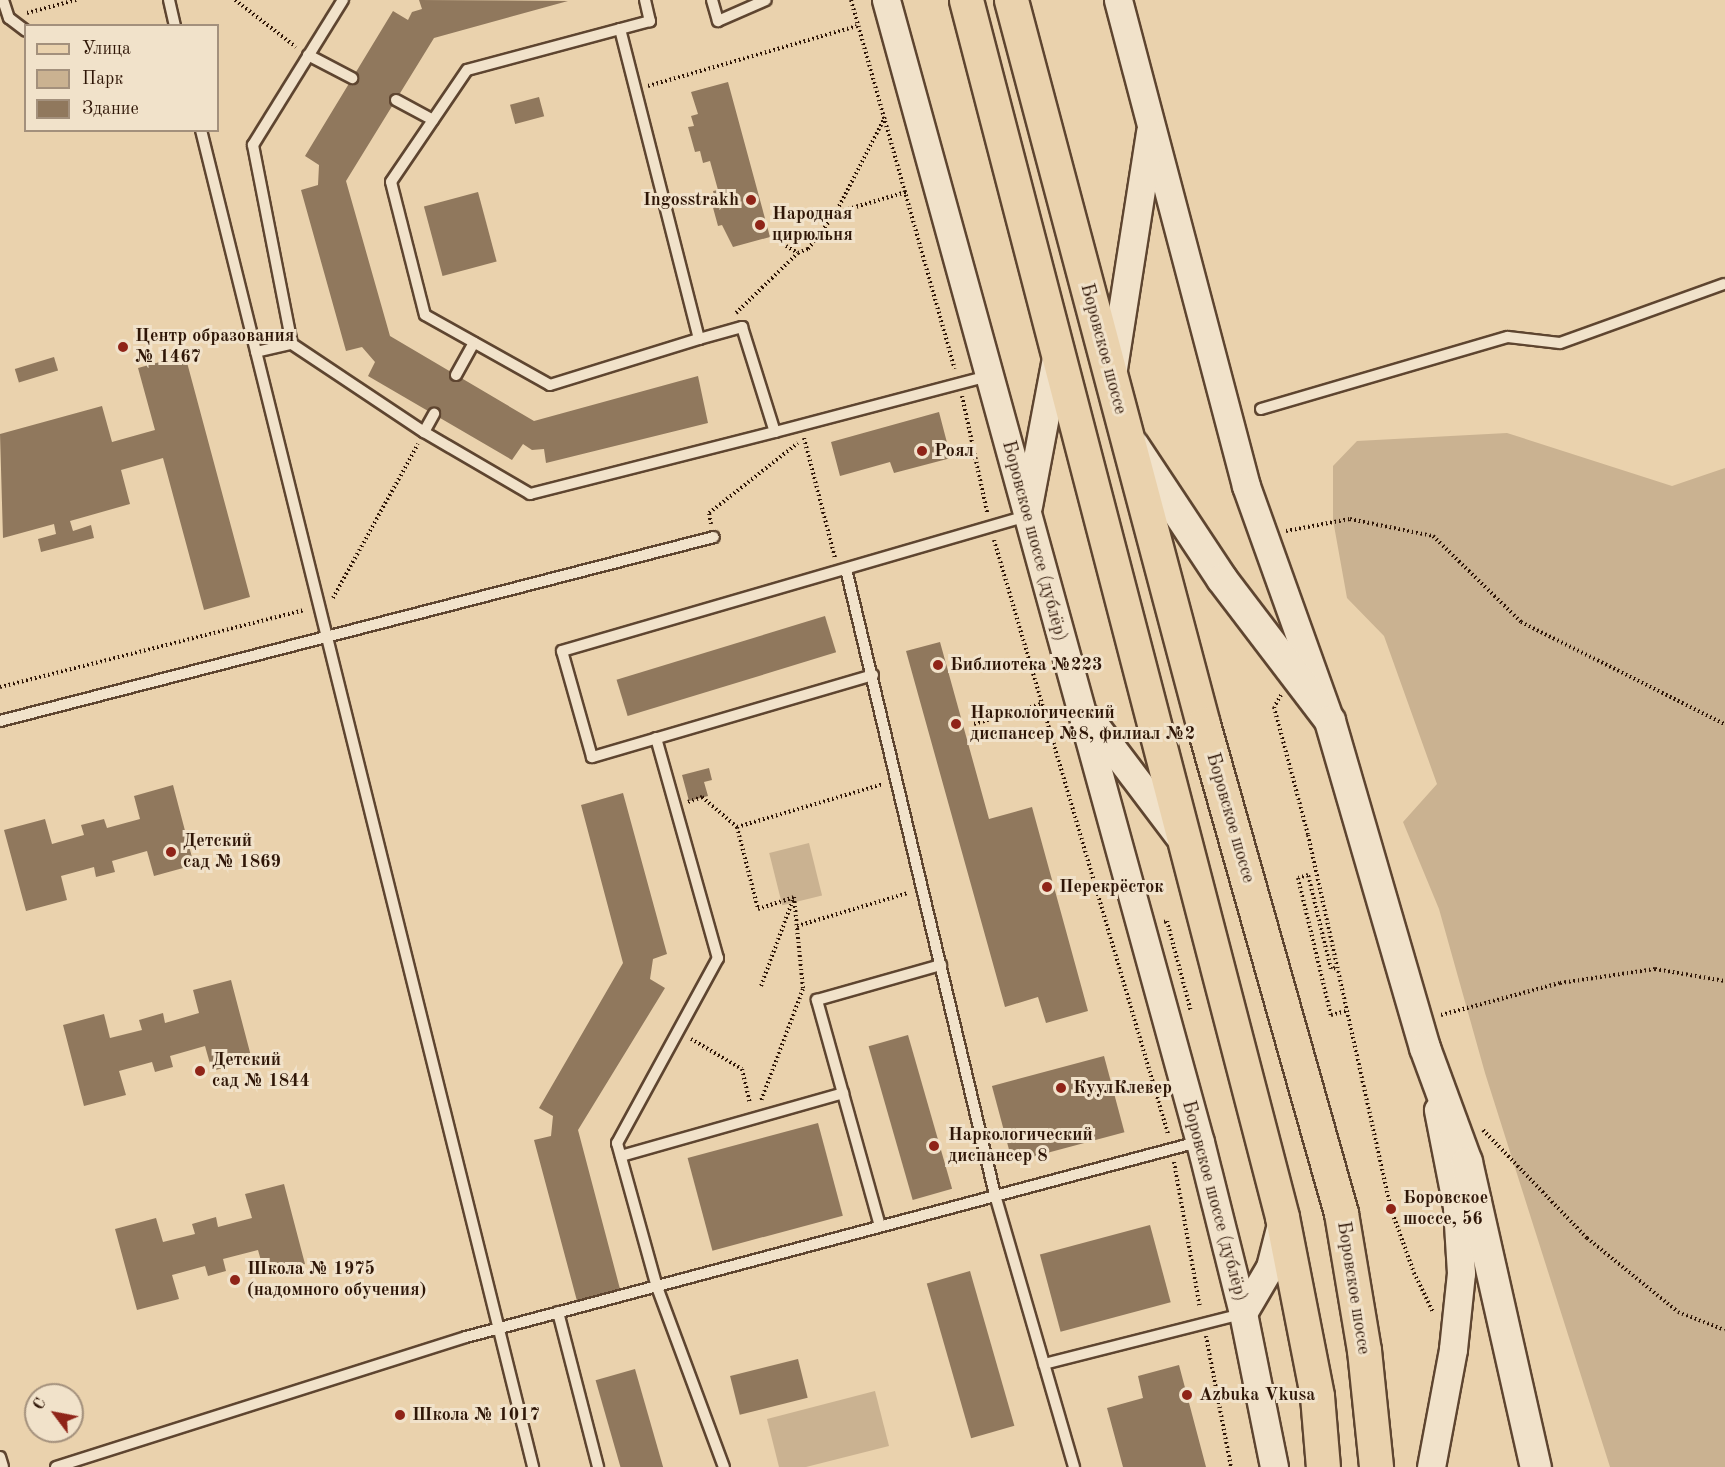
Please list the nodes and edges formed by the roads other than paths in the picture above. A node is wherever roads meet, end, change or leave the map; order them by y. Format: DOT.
graph roads {
  1 [pos="3,0"];
  2 [pos="169,0"];
  3 [pos="343,0"];
  4 [pos="645,0"];
  5 [pos="712,0"];
  6 [pos="765,0"];
  7 [pos="886,0"];
  8 [pos="966,0"];
  9 [pos="1011,0"];
  10 [pos="1119,0"];
  11 [pos="175,24"];
  12 [pos="620,28"];
  13 [pos="24,29"];
  14 [pos="308,55"];
  15 [pos="352,78"];
  16 [pos="396,100"];
  17 [pos="433,120"];
  18 [pos="1152,121"];
  19 [pos="201,132"];
  20 [pos="1724,284"];
  21 [pos="699,339"];
  22 [pos="474,343"];
  23 [pos="292,344"];
  24 [pos="1058,348"];
  25 [pos="256,352"];
  26 [pos="456,375"];
  27 [pos="988,376"];
  28 [pos="1111,379"];
  29 [pos="1262,409"];
  30 [pos="434,414"];
  31 [pos="1125,430"];
  32 [pos="424,432"];
  33 [pos="776,432"];
  34 [pos="1027,516"];
  35 [pos="714,537"];
  36 [pos="842,570"];
  37 [pos="327,636"];
  38 [pos="873,675"];
  39 [pos="1076,696"];
  40 [pos="0,721"];
  41 [pos="1330,721"];
  42 [pos="656,738"];
  43 [pos="1190,853"];
  44 [pos="941,965"];
  45 [pos="1425,1048"];
  46 [pos="843,1093"];
  47 [pos="1200,1142"];
  48 [pos="621,1156"];
  49 [pos="995,1195"];
  50 [pos="1282,1217"];
  51 [pos="880,1226"];
  52 [pos="657,1287"];
  53 [pos="558,1312"];
  54 [pos="1243,1313"];
  55 [pos="500,1328"];
  56 [pos="1044,1364"];
  57 [pos="0,1457"];
  58 [pos="3,1467"];
  59 [pos="56,1467"];
  60 [pos="533,1467"];
  61 [pos="598,1467"];
  62 [pos="724,1467"];
  63 [pos="1074,1467"];
  64 [pos="1274,1467"];
  65 [pos="1323,1467"];
  66 [pos="1376,1467"];
  67 [pos="1431,1467"];
  68 [pos="1536,1467"];
  1 -- 13 [label="lane"];
  2 -- 11 [label="lane"];
  3 -- 14 [label="lane"];
  4 -- 12 [label="lane"];
  5 -- 6 [label="lane"];
  7 -- 27 [label="street, Боровское шоссе (дублёр)"];
  8 -- 24 [label="main road"];
  9 -- 28 [label="main road, Боровское шоссе"];
  10 -- 18 [label="street"];
  12 -- 17 [label="lane"];
  12 -- 21 [label="lane"];
  14 -- 15 [label="lane"];
  14 -- 23 [label="lane"];
  16 -- 17 [label="lane"];
  17 -- 22 [label="lane"];
  18 -- 28 [label="street"];
  18 -- 41 [label="street"];
  19 -- 25 [label="lane"];
  20 -- 29 [label="lane"];
  21 -- 22 [label="lane"];
  21 -- 33 [label="lane"];
  22 -- 26 [label="lane"];
  23 -- 25 [label="lane"];
  23 -- 32 [label="lane"];
  24 -- 34 [label="street"];
  24 -- 43 [label="main road"];
  25 -- 37 [label="lane"];
  27 -- 33 [label="lane"];
  27 -- 34 [label="street, Боровское шоссе (дублёр)"];
  28 -- 31 [label="main road, Боровское шоссе"];
  30 -- 32 [label="lane"];
  31 -- 41 [label="main road"];
  31 -- 66 [label="main road, Боровское шоссе"];
  32 -- 33 [label="lane"];
  34 -- 36 [label="lane"];
  34 -- 39 [label="street, Боровское шоссе (дублёр)"];
  35 -- 37 [label="lane"];
  36 -- 38 [label="lane"];
  36 -- 42 [label="lane"];
  37 -- 40 [label="lane"];
  37 -- 55 [label="lane"];
  38 -- 42 [label="lane"];
  38 -- 44 [label="lane"];
  39 -- 43 [label="street"];
  39 -- 47 [label="street, Боровское шоссе (дублёр)"];
  41 -- 45 [label="main road"];
  42 -- 48 [label="lane"];
  43 -- 50 [label="main road"];
  44 -- 46 [label="lane"];
  44 -- 49 [label="lane"];
  45 -- 67 [label="street"];
  45 -- 68 [label="main road"];
  46 -- 48 [label="lane"];
  46 -- 51 [label="lane"];
  47 -- 49 [label="lane"];
  47 -- 54 [label="street, Боровское шоссе (дублёр)"];
  48 -- 52 [label="lane"];
  49 -- 51 [label="lane"];
  49 -- 56 [label="lane"];
  50 -- 54 [label="street"];
  50 -- 65 [label="main road"];
  51 -- 52 [label="lane"];
  52 -- 53 [label="lane"];
  52 -- 62 [label="lane"];
  53 -- 55 [label="lane"];
  53 -- 61 [label="lane"];
  54 -- 56 [label="lane"];
  54 -- 64 [label="street, Боровское шоссе (дублёр)"];
  55 -- 59 [label="lane"];
  55 -- 60 [label="lane"];
  56 -- 63 [label="lane"];
  57 -- 58 [label="lane"];
}
